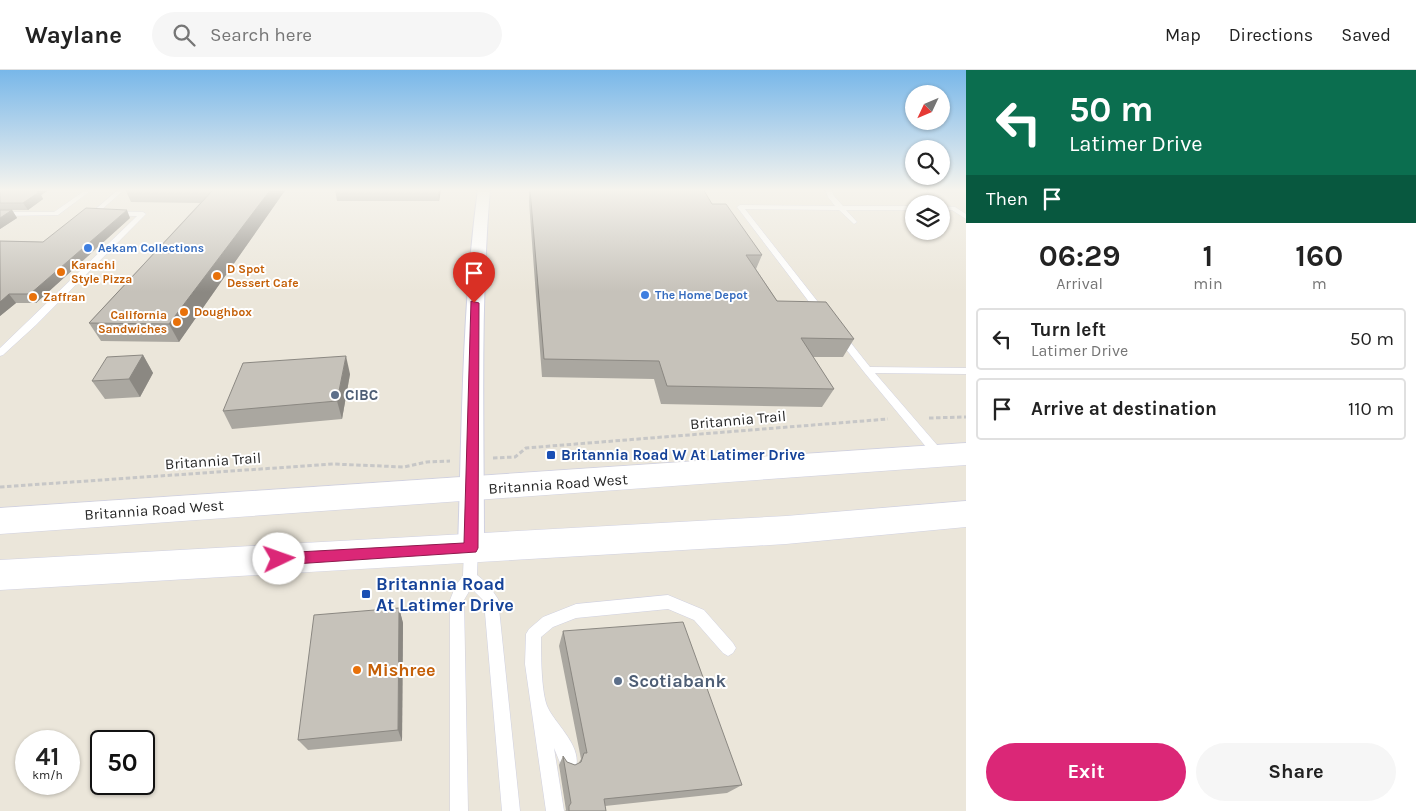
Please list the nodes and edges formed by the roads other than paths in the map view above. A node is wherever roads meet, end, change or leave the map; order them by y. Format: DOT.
graph roads {
  1 [pos="133,224"];
  2 [pos="480,224"];
  3 [pos="753,224"];
  4 [pos="0,353"];
  5 [pos="867,370"];
  6 [pos="966,371"];
  7 [pos="953,455"];
  8 [pos="471,490"];
  9 [pos="966,514"];
  10 [pos="0,521"];
  11 [pos="470,563"];
  12 [pos="0,575"];
  13 [pos="728,648"];
  14 [pos="540,710"];
  15 [pos="569,764"];
  16 [pos="459,811"];
  17 [pos="511,811"];
  18 [pos="555,811"];
  1 -- 4 [label="lane"];
  2 -- 8 [label="street"];
  3 -- 5 [label="lane"];
  5 -- 6 [label="lane"];
  5 -- 7 [label="lane"];
  7 -- 8 [label="main road, Britannia Road West"];
  8 -- 10 [label="main road, Britannia Road West"];
  8 -- 11 [label="street"];
  9 -- 11 [label="main road"];
  11 -- 12 [label="main road"];
  11 -- 16 [label="lane"];
  11 -- 17 [label="lane"];
  13 -- 14 [label="lane"];
  14 -- 15 [label="lane"];
  14 -- 18 [label="lane"];
}
